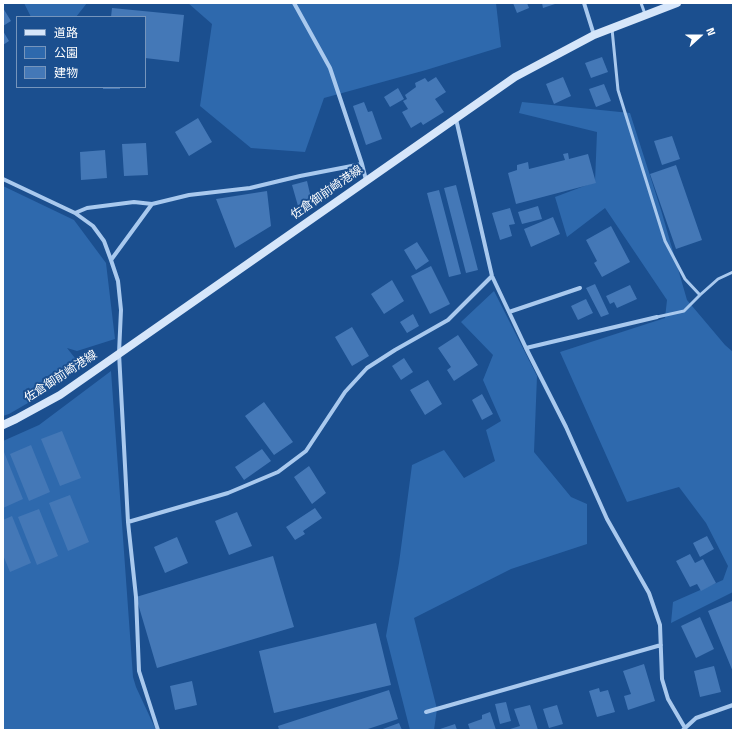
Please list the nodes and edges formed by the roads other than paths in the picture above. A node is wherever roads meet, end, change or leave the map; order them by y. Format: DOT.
graph roads {
  1 [pos="294,3"];
  2 [pos="584,3"];
  3 [pos="641,3"];
  4 [pos="677,3"];
  5 [pos="645,14"];
  6 [pos="612,28"];
  7 [pos="594,35"];
  8 [pos="456,119"];
  9 [pos="362,164"];
  10 [pos="3,179"];
  11 [pos="366,181"];
  12 [pos="152,204"];
  13 [pos="75,213"];
  14 [pos="112,260"];
  15 [pos="733,272"];
  16 [pos="492,276"];
  17 [pos="580,288"];
  18 [pos="700,295"];
  19 [pos="509,312"];
  20 [pos="657,317"];
  21 [pos="526,348"];
  22 [pos="119,353"];
  23 [pos="3,424"];
  24 [pos="128,522"];
  25 [pos="661,644"];
  26 [pos="733,706"];
  27 [pos="426,712"];
  28 [pos="684,729"];
  29 [pos="158,730"];
  1 -- 9 [label="street"];
  2 -- 7 [label="street"];
  3 -- 5 [label="lane"];
  4 -- 5 [label="main road, 佐倉御前崎港線"];
  5 -- 6 [label="main road, 佐倉御前崎港線"];
  6 -- 7 [label="main road, 佐倉御前崎港線"];
  6 -- 18 [label="lane"];
  7 -- 8 [label="main road, 佐倉御前崎港線"];
  8 -- 11 [label="main road, 佐倉御前崎港線"];
  8 -- 16 [label="street"];
  9 -- 11 [label="street"];
  9 -- 12 [label="street"];
  10 -- 13 [label="street"];
  11 -- 22 [label="main road, 佐倉御前崎港線"];
  12 -- 13 [label="street"];
  12 -- 14 [label="street"];
  13 -- 14 [label="street"];
  14 -- 22 [label="street"];
  15 -- 18 [label="lane"];
  16 -- 19 [label="street"];
  16 -- 24 [label="street"];
  17 -- 19 [label="street"];
  18 -- 20 [label="lane"];
  19 -- 21 [label="street"];
  20 -- 21 [label="street"];
  21 -- 25 [label="street"];
  22 -- 23 [label="main road, 佐倉御前崎港線"];
  22 -- 24 [label="street"];
  24 -- 29 [label="street"];
  25 -- 27 [label="street"];
  25 -- 28 [label="street"];
  26 -- 28 [label="street"];
}
